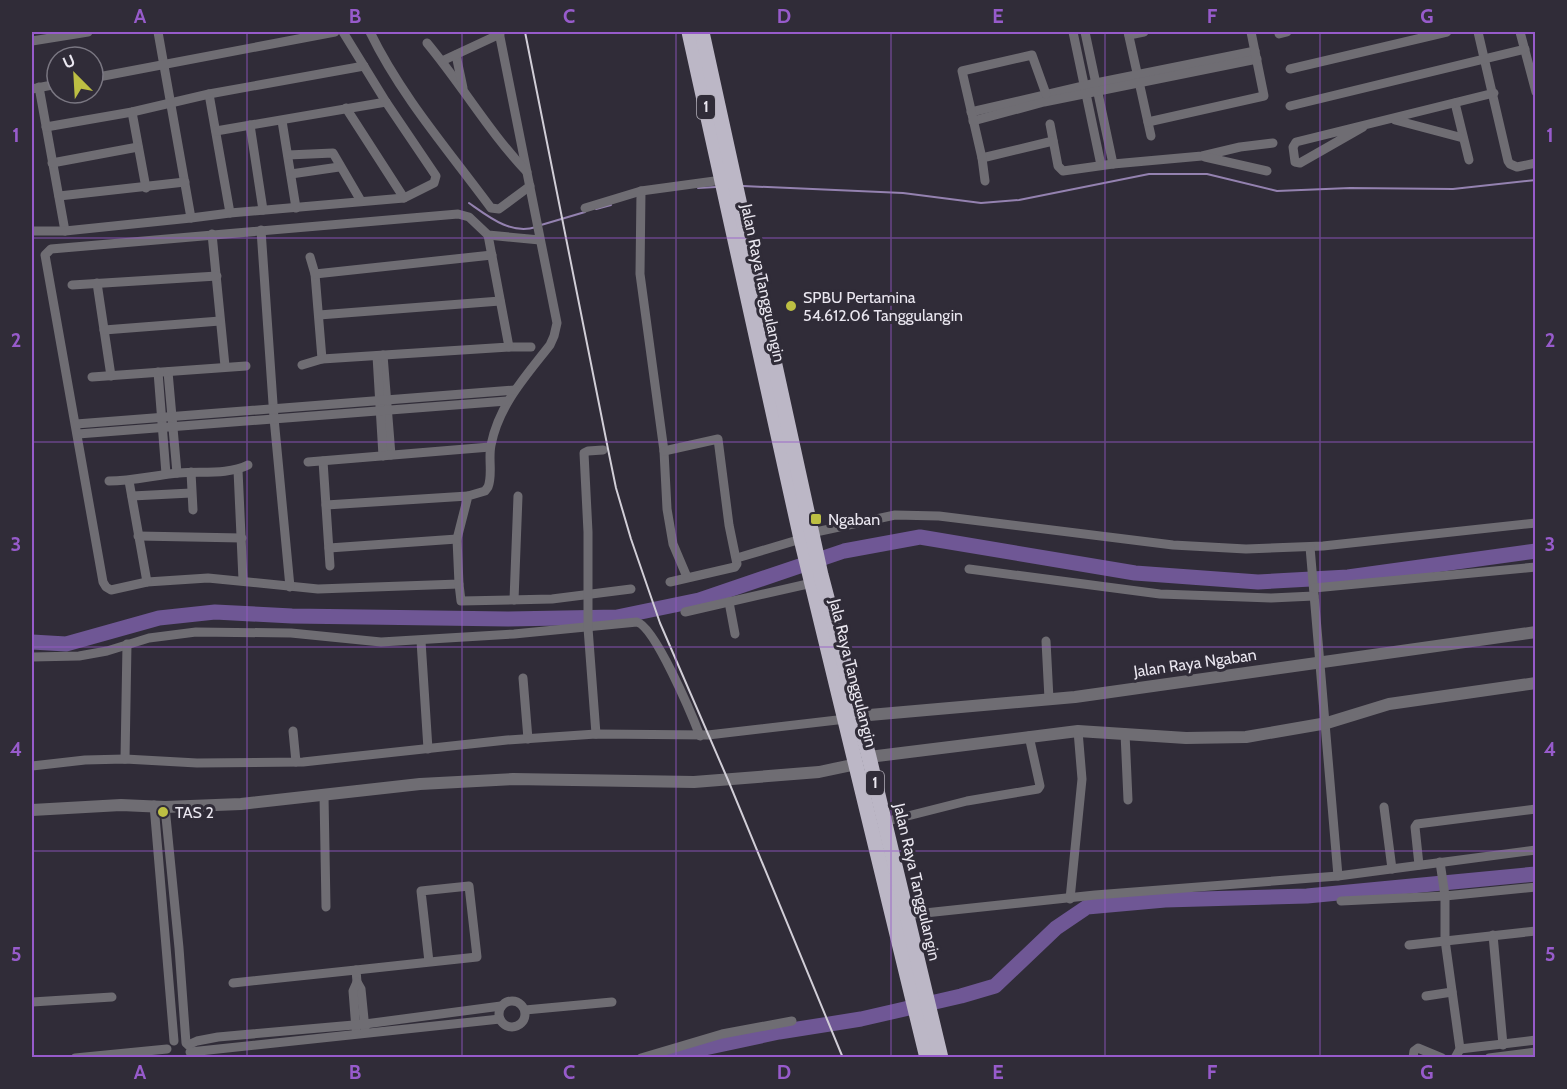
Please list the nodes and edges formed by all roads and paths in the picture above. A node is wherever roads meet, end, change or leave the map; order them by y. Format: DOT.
graph roads {
  1 [pos="88,32"];
  2 [pos="158,32"];
  3 [pos="335,32"];
  4 [pos="343,32"];
  5 [pos="384,32"];
  6 [pos="689,32"];
  7 [pos="702,32"];
  8 [pos="1073,32"];
  9 [pos="1085,32"];
  10 [pos="1144,32"];
  11 [pos="1251,32"];
  12 [pos="1447,32"];
  13 [pos="1478,32"];
  14 [pos="1521,32"];
  15 [pos="499,33"];
  16 [pos="1129,33"];
  17 [pos="372,34"];
  18 [pos="36,37"];
  19 [pos="427,43"];
  20 [pos="1525,49"];
  21 [pos="456,55"];
  22 [pos="1256,55"];
  23 [pos="1485,59"];
  24 [pos="442,61"];
  25 [pos="164,66"];
  26 [pos="364,66"];
  27 [pos="1290,69"];
  28 [pos="105,76"];
  29 [pos="1138,79"];
  30 [pos="1097,87"];
  31 [pos="35,88"];
  32 [pos="1085,90"];
  33 [pos="464,93"];
  34 [pos="1494,93"];
  35 [pos="1536,93"];
  36 [pos="209,94"];
  37 [pos="1046,94"];
  38 [pos="386,102"];
  39 [pos="1455,103"];
  40 [pos="171,104"];
  41 [pos="1290,106"];
  42 [pos="346,108"];
  43 [pos="132,112"];
  44 [pos="972,116"];
  45 [pos="1393,119"];
  46 [pos="282,121"];
  47 [pos="1148,122"];
  48 [pos="1050,124"];
  49 [pos="250,125"];
  50 [pos="46,127"];
  51 [pos="1363,127"];
  52 [pos="216,131"];
  53 [pos="1151,136"];
  54 [pos="1463,138"];
  55 [pos="1053,141"];
  56 [pos="1273,143"];
  57 [pos="138,147"];
  58 [pos="288,155"];
  59 [pos="1202,156"];
  60 [pos="982,158"];
  61 [pos="1469,160"];
  62 [pos="52,163"];
  63 [pos="1536,163"];
  64 [pos="1113,164"];
  65 [pos="1101,165"];
  66 [pos="339,166"];
  67 [pos="1267,171"];
  68 [pos="527,172"];
  69 [pos="291,174"];
  70 [pos="985,181"];
  71 [pos="185,182"];
  72 [pos="530,186"];
  73 [pos="729,187"];
  74 [pos="146,188"];
  75 [pos="641,195"];
  76 [pos="58,196"];
  77 [pos="404,198"];
  78 [pos="361,201"];
  79 [pos="296,208"];
  80 [pos="585,208"];
  81 [pos="263,210"];
  82 [pos="230,213"];
  83 [pos="191,218"];
  84 [pos="261,230"];
  85 [pos="32,231"];
  86 [pos="65,231"];
  87 [pos="212,234"];
  88 [pos="488,235"];
  89 [pos="539,236"];
  90 [pos="492,255"];
  91 [pos="310,257"];
  92 [pos="315,274"];
  93 [pos="217,276"];
  94 [pos="97,283"];
  95 [pos="72,285"];
  96 [pos="500,301"];
  97 [pos="319,315"];
  98 [pos="220,321"];
  99 [pos="104,330"];
  100 [pos="508,346"];
  101 [pos="531,347"];
  102 [pos="380,356"];
  103 [pos="322,359"];
  104 [pos="302,365"];
  105 [pos="225,366"];
  106 [pos="246,366"];
  107 [pos="158,372"];
  108 [pos="168,372"];
  109 [pos="111,376"];
  110 [pos="92,377"];
  111 [pos="515,390"];
  112 [pos="383,399"];
  113 [pos="507,401"];
  114 [pos="274,408"];
  115 [pos="384,410"];
  116 [pos="172,416"];
  117 [pos="161,417"];
  118 [pos="274,418"];
  119 [pos="76,424"];
  120 [pos="162,427"];
  121 [pos="173,427"];
  122 [pos="78,434"];
  123 [pos="490,447"];
  124 [pos="603,450"];
  125 [pos="664,451"];
  126 [pos="387,456"];
  127 [pos="323,461"];
  128 [pos="308,462"];
  129 [pos="248,465"];
  130 [pos="238,470"];
  131 [pos="191,472"];
  132 [pos="177,473"];
  133 [pos="166,474"];
  134 [pos="109,481"];
  135 [pos="129,481"];
  136 [pos="191,493"];
  137 [pos="132,496"];
  138 [pos="468,496"];
  139 [pos="518,496"];
  140 [pos="326,505"];
  141 [pos="193,510"];
  142 [pos="1536,523"];
  143 [pos="138,536"];
  144 [pos="242,538"];
  145 [pos="807,538"];
  146 [pos="456,539"];
  147 [pos="1310,547"];
  148 [pos="329,548"];
  149 [pos="736,558"];
  150 [pos="330,566"];
  151 [pos="1536,567"];
  152 [pos="969,569"];
  153 [pos="687,578"];
  154 [pos="814,578"];
  155 [pos="243,580"];
  156 [pos="147,582"];
  157 [pos="670,582"];
  158 [pos="459,584"];
  159 [pos="290,587"];
  160 [pos="631,589"];
  161 [pos="1314,590"];
  162 [pos="587,598"];
  163 [pos="514,600"];
  164 [pos="729,603"];
  165 [pos="686,612"];
  166 [pos="588,624"];
  167 [pos="1536,632"];
  168 [pos="735,634"];
  169 [pos="421,641"];
  170 [pos="1046,641"];
  171 [pos="127,644"];
  172 [pos="32,657"];
  173 [pos="1320,662"];
  174 [pos="523,678"];
  175 [pos="1536,683"];
  176 [pos="1048,699"];
  177 [pos="852,717"];
  178 [pos="1327,723"];
  179 [pos="293,730"];
  180 [pos="1078,731"];
  181 [pos="1125,733"];
  182 [pos="596,734"];
  183 [pos="700,736"];
  184 [pos="1029,736"];
  185 [pos="528,739"];
  186 [pos="428,749"];
  187 [pos="125,759"];
  188 [pos="863,761"];
  189 [pos="296,762"];
  190 [pos="32,766"];
  191 [pos="324,795"];
  192 [pos="1128,800"];
  193 [pos="160,806"];
  194 [pos="1384,807"];
  195 [pos="1536,809"];
  196 [pos="32,810"];
  197 [pos="884,822"];
  198 [pos="1536,850"];
  199 [pos="1419,865"];
  200 [pos="1441,865"];
  201 [pos="1392,868"];
  202 [pos="1338,876"];
  203 [pos="892,885"];
  204 [pos="1536,887"];
  205 [pos="1444,891"];
  206 [pos="1070,899"];
  207 [pos="1341,901"];
  208 [pos="326,906"];
  209 [pos="906,915"];
  210 [pos="1536,931"];
  211 [pos="1493,935"];
  212 [pos="1445,940"];
  213 [pos="1408,945"];
  214 [pos="179,948"];
  215 [pos="167,950"];
  216 [pos="429,962"];
  217 [pos="356,970"];
  218 [pos="233,983"];
  219 [pos="917,991"];
  220 [pos="1452,992"];
  221 [pos="1426,996"];
  222 [pos="112,997"];
  223 [pos="32,1002"];
  224 [pos="612,1002"];
  225 [pos="501,1006"];
  226 [pos="525,1010"];
  227 [pos="439,1014"];
  228 [pos="500,1019"];
  229 [pos="792,1021"];
  230 [pos="925,1021"];
  231 [pos="440,1026"];
  232 [pos="361,1029"];
  233 [pos="1536,1040"];
  234 [pos="174,1041"];
  235 [pos="1503,1045"];
  236 [pos="188,1049"];
  237 [pos="1536,1052"];
  238 [pos="167,1053"];
  239 [pos="1457,1053"];
  240 [pos="75,1058"];
  241 [pos="640,1058"];
  242 [pos="927,1058"];
  243 [pos="941,1058"];
  244 [pos="1413,1058"];
  245 [pos="1442,1058"];
  246 [pos="1489,1058"];
  1 -- 18 [label="street"];
  2 -- 25 [label="street"];
  3 -- 25 [label="street"];
  4 -- 26 [label="street"];
  5 -- 17 [label="street"];
  6 -- 73 [label="highway, Jalan Raya Tanggulangin / 1"];
  7 -- 73 [label="highway, Jalan Raya Tanggulangin / 1"];
  8 -- 32 [label="street"];
  9 -- 30 [label="street"];
  10 -- 16 [label="street"];
  11 -- 22 [label="street"];
  12 -- 27 [label="street"];
  13 -- 23 [label="street"];
  14 -- 20 [label="street"];
  15 -- 21 [label="street"];
  15 -- 68 [label="street"];
  16 -- 29 [label="street"];
  17 -- 72 [label="street"];
  19 -- 24 [label="street"];
  20 -- 23 [label="street"];
  20 -- 35 [label="street"];
  21 -- 24 [label="street"];
  21 -- 33 [label="street"];
  22 -- 29 [label="street"];
  22 -- 47 [label="street"];
  23 -- 34 [label="street"];
  23 -- 41 [label="street"];
  24 -- 33 [label="street"];
  25 -- 28 [label="street"];
  25 -- 40 [label="street"];
  26 -- 36 [label="street"];
  26 -- 38 [label="street"];
  29 -- 30 [label="street"];
  29 -- 47 [label="street"];
  30 -- 32 [label="street"];
  30 -- 64 [label="street"];
  31 -- 50 [label="street"];
  32 -- 37 [label="street"];
  32 -- 44 [label="street"];
  32 -- 65 [label="street"];
  33 -- 68 [label="street"];
  34 -- 39 [label="street"];
  34 -- 63 [label="street"];
  36 -- 40 [label="street"];
  36 -- 52 [label="street"];
  37 -- 44 [label="street"];
  37 -- 44 [label="street"];
  38 -- 42 [label="street"];
  38 -- 77 [label="street"];
  39 -- 45 [label="street"];
  39 -- 54 [label="street"];
  40 -- 43 [label="street"];
  40 -- 71 [label="street"];
  42 -- 46 [label="street"];
  42 -- 77 [label="street"];
  43 -- 50 [label="street"];
  43 -- 57 [label="street"];
  44 -- 60 [label="street"];
  45 -- 51 [label="street"];
  45 -- 54 [label="street"];
  46 -- 49 [label="street"];
  46 -- 58 [label="street"];
  47 -- 53 [label="street"];
  48 -- 55 [label="street"];
  49 -- 52 [label="street"];
  49 -- 81 [label="street"];
  50 -- 62 [label="street"];
  51 -- 51 [label="street"];
  52 -- 82 [label="street"];
  54 -- 61 [label="street"];
  55 -- 60 [label="street"];
  55 -- 65 [label="street"];
  56 -- 59 [label="street"];
  57 -- 62 [label="street"];
  57 -- 74 [label="street"];
  58 -- 66 [label="street"];
  58 -- 69 [label="street"];
  59 -- 64 [label="street"];
  59 -- 67 [label="street"];
  60 -- 70 [label="street"];
  62 -- 76 [label="street"];
  64 -- 65 [label="street"];
  66 -- 69 [label="street"];
  66 -- 78 [label="street"];
  68 -- 72 [label="street"];
  69 -- 79 [label="street"];
  71 -- 74 [label="street"];
  71 -- 83 [label="street"];
  72 -- 89 [label="street"];
  73 -- 75 [label="street"];
  73 -- 145 [label="highway, Jalan Raya Tanggulangin / 1"];
  74 -- 76 [label="street"];
  75 -- 80 [label="street"];
  75 -- 125 [label="street"];
  76 -- 86 [label="street"];
  77 -- 78 [label="street"];
  78 -- 79 [label="street"];
  79 -- 81 [label="street"];
  81 -- 82 [label="street"];
  82 -- 83 [label="street"];
  83 -- 86 [label="street"];
  84 -- 87 [label="street"];
  84 -- 88 [label="street"];
  84 -- 114 [label="street"];
  85 -- 86 [label="street"];
  87 -- 93 [label="street"];
  87 -- 119 [label="street"];
  88 -- 89 [label="street"];
  88 -- 90 [label="street"];
  89 -- 111 [label="street"];
  90 -- 92 [label="street"];
  90 -- 96 [label="street"];
  91 -- 92 [label="street"];
  92 -- 97 [label="street"];
  93 -- 94 [label="street"];
  93 -- 98 [label="street"];
  94 -- 95 [label="street"];
  94 -- 99 [label="street"];
  96 -- 97 [label="street"];
  96 -- 100 [label="street"];
  97 -- 103 [label="street"];
  98 -- 99 [label="street"];
  98 -- 105 [label="street"];
  99 -- 109 [label="street"];
  100 -- 101 [label="street"];
  100 -- 102 [label="street"];
  102 -- 103 [label="street"];
  102 -- 112 [label="street"];
  103 -- 104 [label="street"];
  105 -- 106 [label="street"];
  105 -- 108 [label="street"];
  107 -- 108 [label="street"];
  107 -- 109 [label="street"];
  107 -- 117 [label="street"];
  108 -- 116 [label="street"];
  109 -- 110 [label="street"];
  111 -- 112 [label="street"];
  111 -- 113 [label="street"];
  112 -- 114 [label="street"];
  112 -- 115 [label="street"];
  113 -- 115 [label="street"];
  113 -- 123 [label="street"];
  114 -- 116 [label="street"];
  114 -- 118 [label="street"];
  115 -- 118 [label="street"];
  115 -- 126 [label="street"];
  116 -- 117 [label="street"];
  116 -- 121 [label="street"];
  117 -- 119 [label="street"];
  117 -- 120 [label="street"];
  118 -- 121 [label="street"];
  118 -- 159 [label="street"];
  119 -- 122 [label="street"];
  120 -- 121 [label="street"];
  120 -- 122 [label="street"];
  120 -- 133 [label="street"];
  121 -- 132 [label="street"];
  122 -- 156 [label="street"];
  123 -- 126 [label="street"];
  123 -- 138 [label="street"];
  124 -- 162 [label="street"];
  125 -- 149 [label="street"];
  125 -- 153 [label="street"];
  126 -- 127 [label="street"];
  127 -- 128 [label="street"];
  127 -- 140 [label="street"];
  129 -- 130 [label="street"];
  130 -- 131 [label="street"];
  130 -- 144 [label="street"];
  131 -- 132 [label="street"];
  131 -- 136 [label="street"];
  132 -- 133 [label="street"];
  133 -- 135 [label="street"];
  134 -- 135 [label="street"];
  135 -- 137 [label="street"];
  136 -- 137 [label="street"];
  136 -- 141 [label="street"];
  137 -- 143 [label="street"];
  138 -- 140 [label="street"];
  138 -- 146 [label="street"];
  139 -- 163 [label="street"];
  140 -- 148 [label="street"];
  142 -- 147 [label="street"];
  143 -- 144 [label="street"];
  143 -- 156 [label="street"];
  144 -- 155 [label="street"];
  145 -- 147 [label="street"];
  145 -- 149 [label="street"];
  145 -- 154 [label="highway, 1"];
  146 -- 148 [label="street"];
  146 -- 158 [label="street"];
  147 -- 161 [label="street"];
  148 -- 150 [label="street"];
  149 -- 153 [label="street"];
  151 -- 161 [label="street"];
  152 -- 161 [label="street"];
  153 -- 157 [label="street"];
  154 -- 164 [label="street"];
  154 -- 177 [label="highway, Jala Raya Tanggulangin / 1"];
  155 -- 156 [label="street"];
  155 -- 159 [label="street"];
  158 -- 159 [label="street"];
  158 -- 163 [label="street"];
  160 -- 162 [label="street"];
  161 -- 173 [label="street"];
  162 -- 163 [label="street"];
  162 -- 166 [label="street"];
  164 -- 165 [label="street"];
  164 -- 168 [label="street"];
  166 -- 169 [label="street"];
  166 -- 182 [label="street"];
  166 -- 183 [label="street"];
  167 -- 173 [label="street, Jalan Raya Ngaban"];
  169 -- 171 [label="street"];
  169 -- 186 [label="street"];
  170 -- 176 [label="street"];
  171 -- 172 [label="street"];
  171 -- 187 [label="street"];
  173 -- 176 [label="street, Jalan Raya Ngaban"];
  173 -- 178 [label="street"];
  174 -- 185 [label="street"];
  175 -- 178 [label="street"];
  176 -- 177 [label="street, Jalan Raya Ngaban"];
  177 -- 183 [label="street"];
  177 -- 188 [label="highway, Jala Raya Tanggulangin / 1"];
  178 -- 181 [label="street"];
  178 -- 202 [label="street"];
  179 -- 189 [label="street"];
  180 -- 181 [label="street"];
  180 -- 184 [label="street"];
  180 -- 206 [label="street"];
  181 -- 192 [label="street"];
  182 -- 183 [label="street"];
  182 -- 185 [label="street"];
  184 -- 188 [label="street"];
  184 -- 197 [label="street"];
  185 -- 186 [label="street"];
  186 -- 189 [label="street"];
  187 -- 189 [label="street"];
  187 -- 190 [label="street"];
  188 -- 191 [label="street"];
  188 -- 197 [label="highway, Jalan Raya Tanggulangin / 1"];
  188 -- 203 [label="highway, Jala Raya Tanggulangin / 1"];
  191 -- 193 [label="street"];
  191 -- 208 [label="street"];
  193 -- 196 [label="street"];
  193 -- 214 [label="street"];
  193 -- 215 [label="street"];
  194 -- 201 [label="street"];
  195 -- 199 [label="street"];
  197 -- 203 [label="highway, Jalan Raya Tanggulangin / 1"];
  198 -- 200 [label="street"];
  199 -- 200 [label="street"];
  199 -- 201 [label="street"];
  200 -- 205 [label="street"];
  201 -- 202 [label="street"];
  202 -- 206 [label="street"];
  203 -- 209 [label="highway, Jalan Raya Tanggulangin / 1"];
  203 -- 219 [label="highway, Jala Raya Tanggulangin / 1"];
  204 -- 205 [label="street"];
  205 -- 207 [label="street"];
  205 -- 212 [label="street"];
  206 -- 209 [label="street"];
  209 -- 219 [label="highway, Jalan Raya Tanggulangin / 1"];
  210 -- 211 [label="street"];
  211 -- 212 [label="street"];
  211 -- 235 [label="street"];
  212 -- 213 [label="street"];
  212 -- 220 [label="street"];
  214 -- 215 [label="street"];
  214 -- 236 [label="street"];
  215 -- 234 [label="street"];
  216 -- 216 [label="street"];
  216 -- 217 [label="street"];
  217 -- 218 [label="street"];
  217 -- 232 [label="street"];
  219 -- 230 [label="highway, 1"];
  220 -- 221 [label="street"];
  220 -- 239 [label="street"];
  222 -- 223 [label="street"];
  224 -- 226 [label="street"];
  225 -- 226 [label="street"];
  225 -- 227 [label="street"];
  225 -- 228 [label="street"];
  226 -- 228 [label="street"];
  227 -- 231 [label="street"];
  227 -- 232 [label="street"];
  228 -- 231 [label="street"];
  229 -- 241 [label="street"];
  230 -- 242 [label="highway, 1"];
  230 -- 243 [label="highway, 1"];
  231 -- 232 [label="street"];
  232 -- 236 [label="street"];
  233 -- 235 [label="street"];
  234 -- 236 [label="street"];
  234 -- 238 [label="street"];
  235 -- 239 [label="street"];
  237 -- 246 [label="street"];
  238 -- 240 [label="street"];
  244 -- 245 [label="street"];
}
